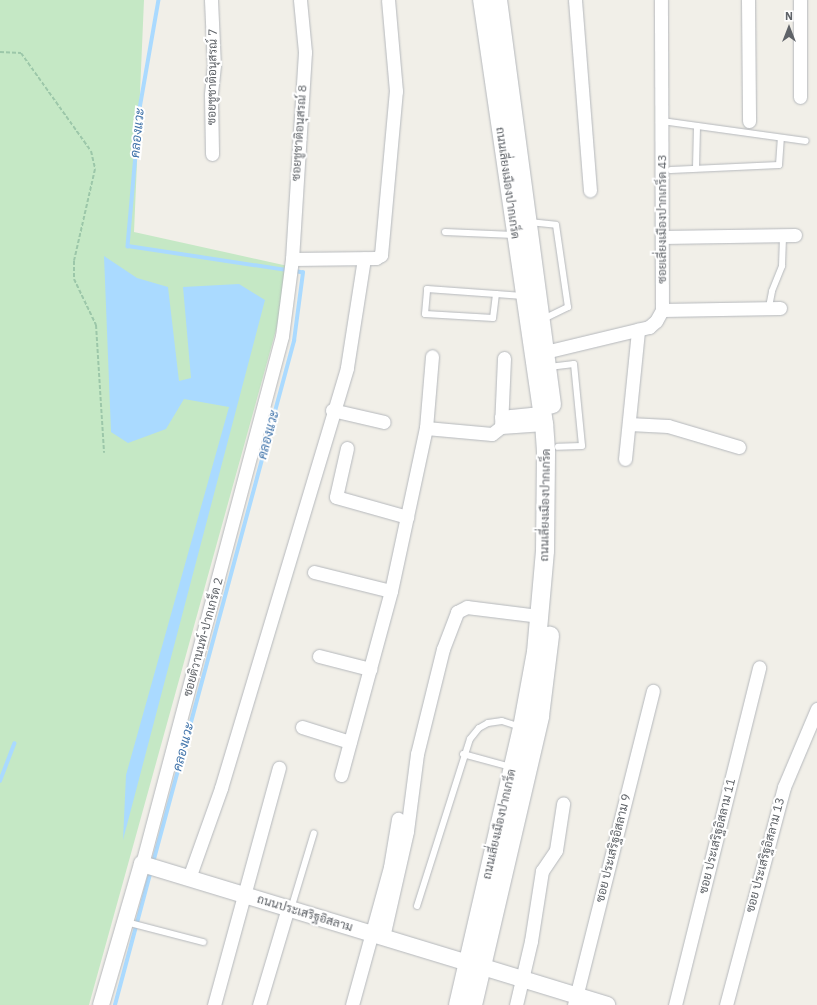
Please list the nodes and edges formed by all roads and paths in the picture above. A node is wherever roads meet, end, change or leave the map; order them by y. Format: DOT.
graph roads {
  1 [pos="211,0"];
  2 [pos="300,0"];
  3 [pos="388,0"];
  4 [pos="482,0"];
  5 [pos="498,0"];
  6 [pos="575,0"];
  7 [pos="661,0"];
  8 [pos="748,0"];
  9 [pos="800,0"];
  10 [pos="0,52"];
  11 [pos="800,97"];
  12 [pos="749,120"];
  13 [pos="662,121"];
  14 [pos="697,126"];
  15 [pos="781,138"];
  16 [pos="806,141"];
  17 [pos="212,154"];
  18 [pos="696,168"];
  19 [pos="672,170"];
  20 [pos="590,190"];
  21 [pos="528,222"];
  22 [pos="445,232"];
  23 [pos="516,235"];
  24 [pos="789,235"];
  25 [pos="662,237"];
  26 [pos="364,258"];
  27 [pos="291,267"];
  28 [pos="496,294"];
  29 [pos="524,296"];
  30 [pos="775,307"];
  31 [pos="662,310"];
  32 [pos="541,320"];
  33 [pos="638,330"];
  34 [pos="432,356"];
  35 [pos="504,358"];
  36 [pos="546,359"];
  37 [pos="332,410"];
  38 [pos="542,419"];
  39 [pos="384,422"];
  40 [pos="501,422"];
  41 [pos="629,424"];
  42 [pos="426,428"];
  43 [pos="558,447"];
  44 [pos="739,447"];
  45 [pos="347,448"];
  46 [pos="104,453"];
  47 [pos="625,459"];
  48 [pos="407,517"];
  49 [pos="314,572"];
  50 [pos="391,591"];
  51 [pos="540,616"];
  52 [pos="319,656"];
  53 [pos="759,667"];
  54 [pos="370,669"];
  55 [pos="653,691"];
  56 [pos="817,709"];
  57 [pos="302,727"];
  58 [pos="522,728"];
  59 [pos="350,742"];
  60 [pos="463,754"];
  61 [pos="513,767"];
  62 [pos="279,768"];
  63 [pos="341,775"];
  64 [pos="563,804"];
  65 [pos="398,819"];
  66 [pos="314,833"];
  67 [pos="149,866"];
  68 [pos="189,878"];
  69 [pos="243,895"];
  70 [pos="417,906"];
  71 [pos="290,908"];
  72 [pos="128,923"];
  73 [pos="377,935"];
  74 [pos="203,942"];
  75 [pos="475,965"];
  76 [pos="523,979"];
  77 [pos="575,1000"];
  78 [pos="101,1005"];
  79 [pos="214,1005"];
  80 [pos="259,1005"];
  81 [pos="352,1005"];
  82 [pos="458,1005"];
  83 [pos="473,1005"];
  84 [pos="516,1005"];
  85 [pos="608,1005"];
  86 [pos="675,1005"];
  87 [pos="726,1005"];
  1 -- 17 [label="street, ซอยชูชาติอนุสรณ์ 7"];
  2 -- 27 [label="street, ซอยชูชาติอนุสรณ์ 8"];
  3 -- 26 [label="street"];
  4 -- 23 [label="main road, ถนนเลี่ยงเมืองปากเกร็ด"];
  5 -- 21 [label="main road, ถนนเลี่ยงเมืองปากเกร็ด"];
  6 -- 20 [label="street"];
  7 -- 13 [label="street, ซอยเลี่ยงเมืองปากเกร็ด 43"];
  8 -- 12 [label="street"];
  9 -- 11 [label="street"];
  10 -- 46 [label="path"];
  13 -- 14 [label="lane"];
  13 -- 25 [label="street, ซอยเลี่ยงเมืองปากเกร็ด 43"];
  14 -- 15 [label="lane"];
  14 -- 18 [label="lane"];
  15 -- 16 [label="lane"];
  15 -- 18 [label="lane"];
  18 -- 19 [label="lane"];
  21 -- 32 [label="main road, ถนนเลี่ยงเมืองปากเกร็ด"];
  21 -- 32 [label="lane"];
  22 -- 23 [label="lane"];
  23 -- 29 [label="main road, ถนนเลี่ยงเมืองปากเกร็ด"];
  24 -- 25 [label="street"];
  24 -- 30 [label="lane"];
  25 -- 31 [label="street, ซอยเลี่ยงเมืองปากเกร็ด 43"];
  26 -- 27 [label="street"];
  26 -- 37 [label="street"];
  27 -- 67 [label="street, ซอยติวานนท์-ปากเกร็ด 2"];
  28 -- 28 [label="lane"];
  28 -- 29 [label="lane"];
  29 -- 38 [label="main road, ถนนเลี่ยงเมืองปากเกร็ด"];
  30 -- 31 [label="street"];
  31 -- 33 [label="street"];
  32 -- 36 [label="main road, ถนนเลี่ยงเมืองปากเกร็ด"];
  33 -- 36 [label="street"];
  33 -- 41 [label="street"];
  34 -- 42 [label="street"];
  35 -- 40 [label="street"];
  36 -- 43 [label="main road, ถนนเลี่ยงเมืองปากเกร็ด"];
  36 -- 43 [label="lane"];
  37 -- 39 [label="street"];
  37 -- 68 [label="street"];
  38 -- 40 [label="street"];
  38 -- 51 [label="main road, ถนนเลี่ยงเมืองปากเกร็ด"];
  40 -- 42 [label="street"];
  41 -- 44 [label="street"];
  41 -- 47 [label="street"];
  42 -- 48 [label="street"];
  43 -- 75 [label="main road, ถนนเลี่ยงเมืองปากเกร็ด"];
  45 -- 48 [label="street"];
  48 -- 50 [label="street"];
  49 -- 50 [label="street"];
  50 -- 54 [label="street"];
  51 -- 58 [label="main road, ถนนเลี่ยงเมืองปากเกร็ด"];
  51 -- 73 [label="street"];
  52 -- 54 [label="street"];
  53 -- 86 [label="street, ซอย ประเสริฐอิสลาม 11"];
  54 -- 59 [label="street"];
  55 -- 77 [label="street, ซอย ประเสริฐอิสลาม 9"];
  56 -- 87 [label="street, ซอย ประเสริฐอิสลาม 13"];
  57 -- 59 [label="street"];
  58 -- 60 [label="lane"];
  58 -- 61 [label="main road, ถนนเลี่ยงเมืองปากเกร็ด"];
  59 -- 63 [label="street"];
  60 -- 61 [label="lane"];
  60 -- 70 [label="lane"];
  61 -- 75 [label="main road, ถนนเลี่ยงเมืองปากเกร็ด"];
  62 -- 69 [label="street"];
  64 -- 76 [label="street"];
  65 -- 73 [label="street"];
  66 -- 71 [label="lane"];
  67 -- 68 [label="street, ถนนประเสริฐอิสลาม"];
  67 -- 72 [label="street, ซอยติวานนท์-ปากเกร็ด 2"];
  68 -- 69 [label="street, ถนนประเสริฐอิสลาม"];
  69 -- 71 [label="street, ถนนประเสริฐอิสลาม"];
  69 -- 79 [label="street"];
  71 -- 73 [label="street, ถนนประเสริฐอิสลาม"];
  71 -- 80 [label="street"];
  72 -- 74 [label="lane"];
  72 -- 78 [label="street, ซอยติวานนท์-ปากเกร็ด 2"];
  73 -- 75 [label="street, ถนนประเสริฐอิสลาม"];
  73 -- 81 [label="street"];
  75 -- 76 [label="street, ถนนประเสริฐอิสลาม"];
  75 -- 82 [label="main road, ถนนเลี่ยงเมืองปากเกร็ด"];
  75 -- 83 [label="main road, ถนนเลี่ยงเมืองปากเกร็ด"];
  76 -- 77 [label="street, ถนนประเสริฐอิสลาม"];
  76 -- 84 [label="street"];
  77 -- 85 [label="street, ถนนประเสริฐอิสลาม"];
}
